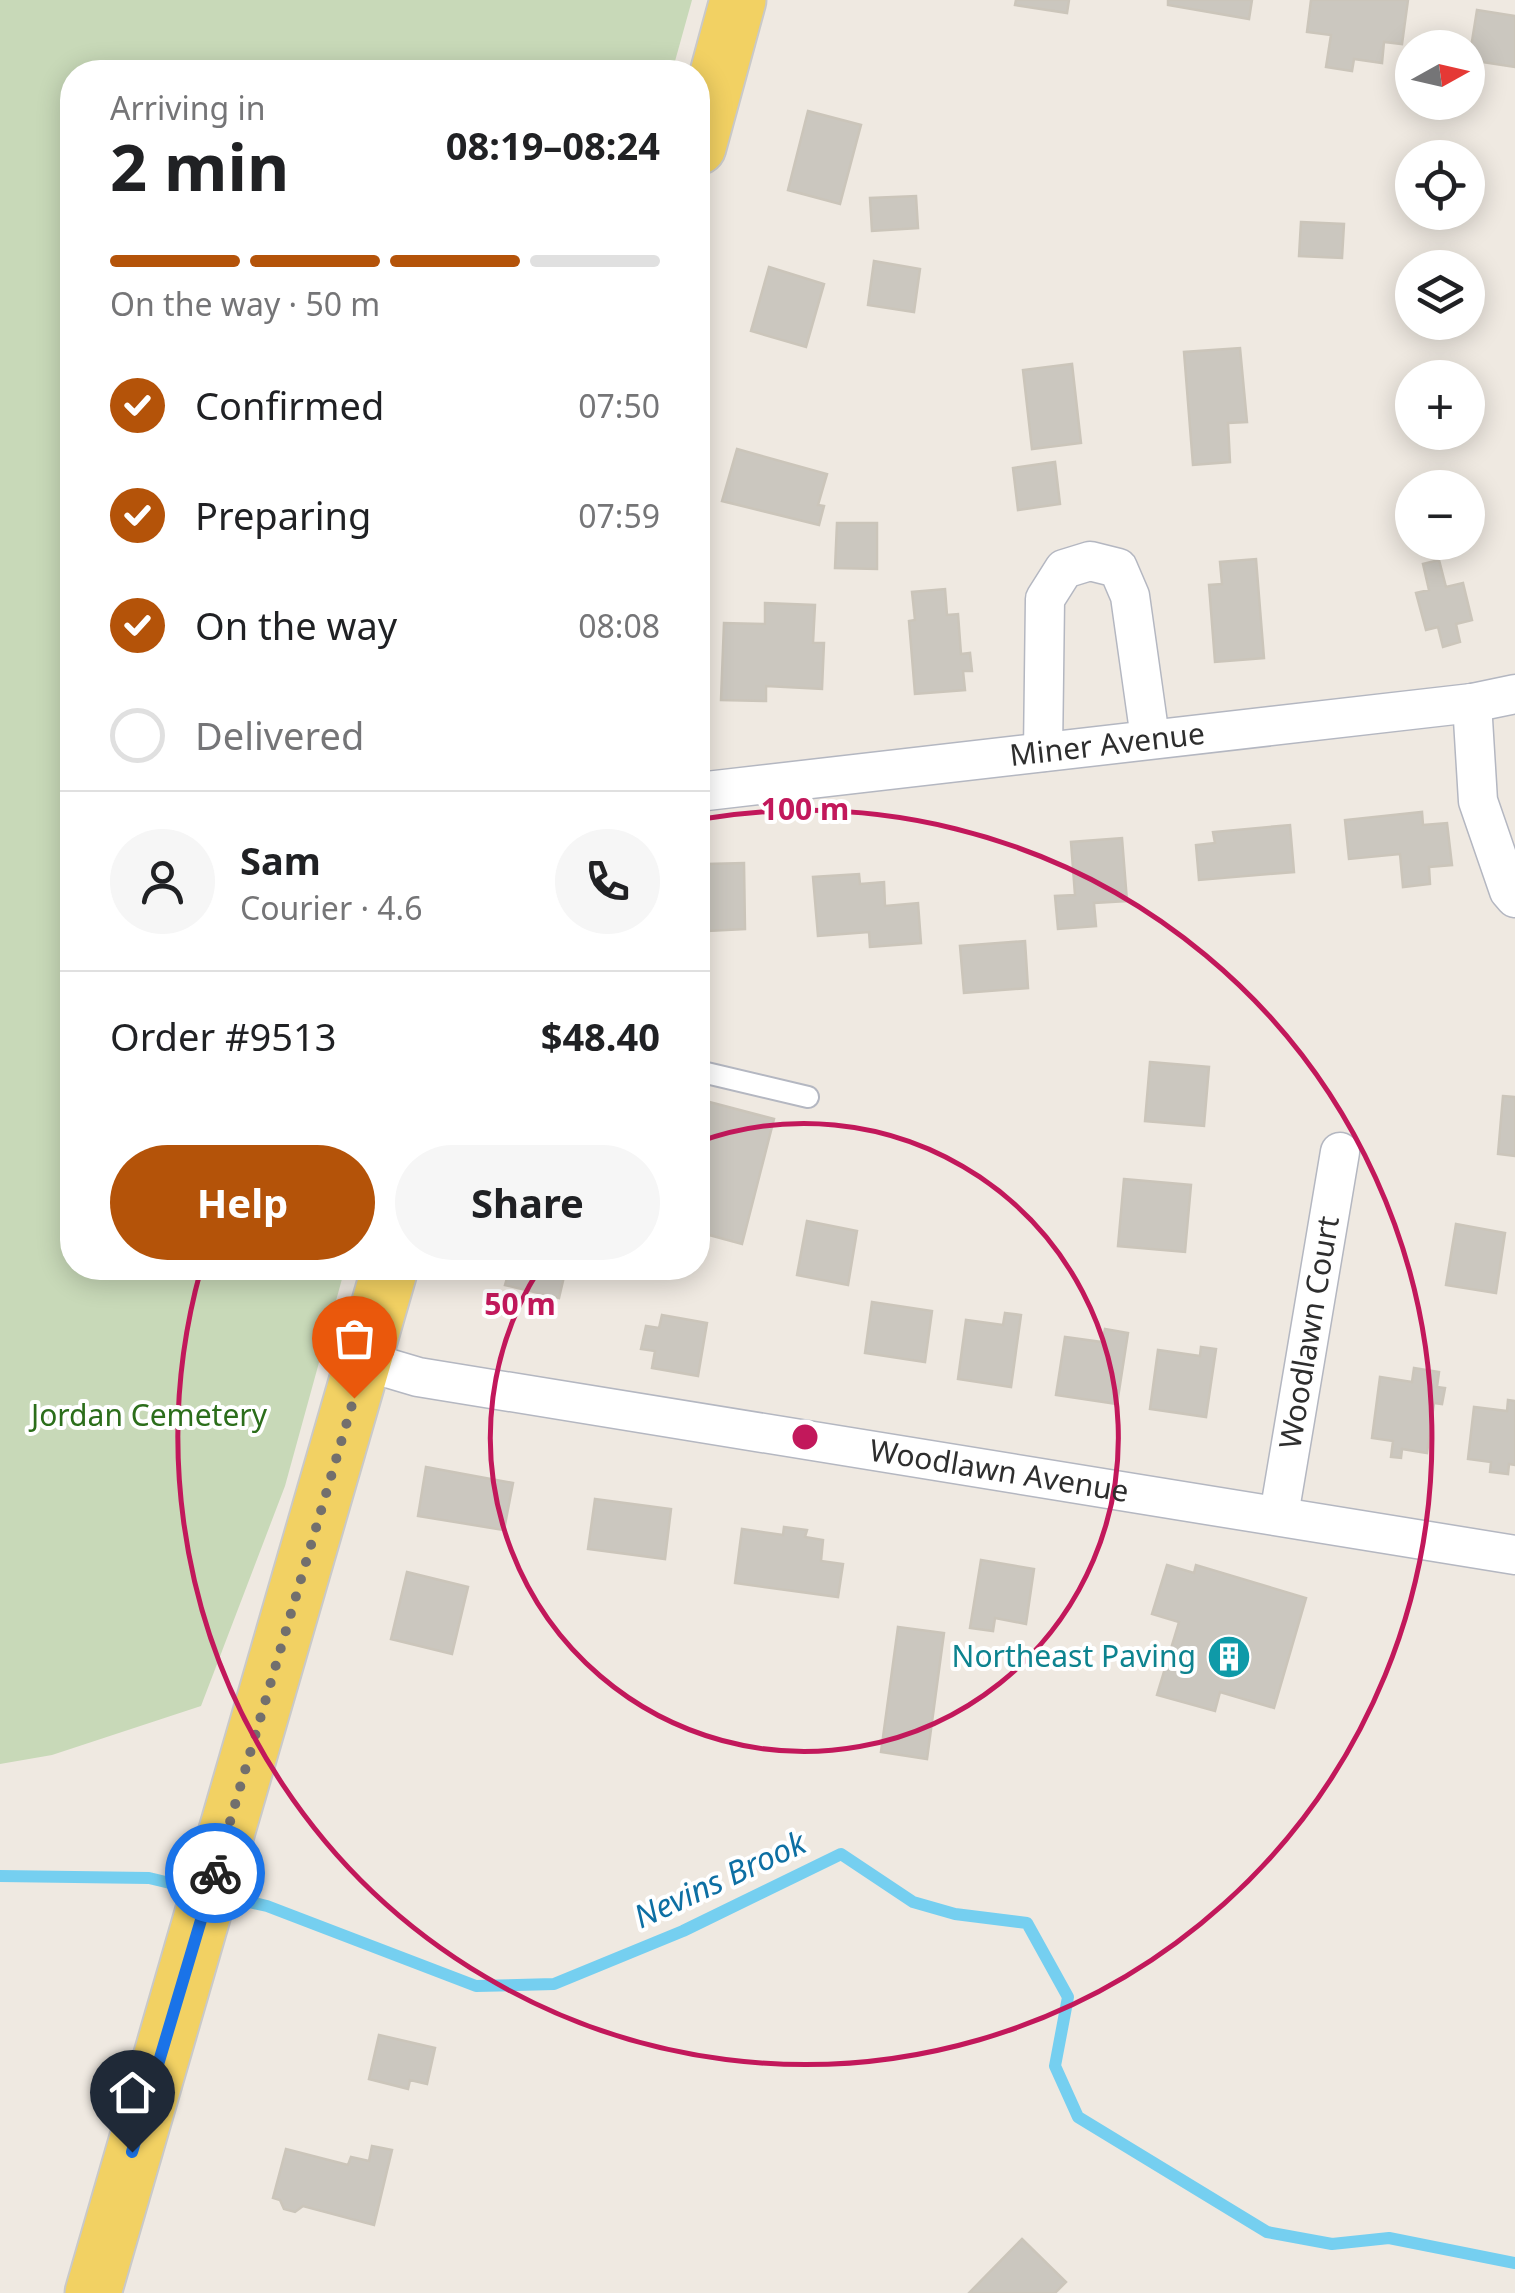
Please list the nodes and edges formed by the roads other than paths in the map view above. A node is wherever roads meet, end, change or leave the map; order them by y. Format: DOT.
graph roads {
  1 [pos="738,0"];
  2 [pos="710,103"];
  3 [pos="1515,694"];
  4 [pos="1472,703"];
  5 [pos="1150,738"];
  6 [pos="1043,752"];
  7 [pos="710,791"];
  8 [pos="1515,898"];
  9 [pos="710,1074"];
  10 [pos="808,1097"];
  11 [pos="1340,1152"];
  12 [pos="387,1280"];
  13 [pos="364,1361"];
  14 [pos="1279,1515"];
  15 [pos="1515,1555"];
  16 [pos="93,2293"];
  1 -- 2 [label="main road"];
  3 -- 4 [label="street, Miner Avenue"];
  4 -- 5 [label="street, Miner Avenue"];
  4 -- 8 [label="street"];
  5 -- 6 [label="street, Miner Avenue"];
  5 -- 6 [label="street"];
  6 -- 7 [label="street, Miner Avenue"];
  9 -- 10 [label="lane"];
  11 -- 14 [label="street, Woodlawn Court"];
  12 -- 13 [label="main road"];
  13 -- 14 [label="street, Woodlawn Avenue"];
  13 -- 16 [label="main road"];
  14 -- 15 [label="street, Woodlawn Avenue"];
}
